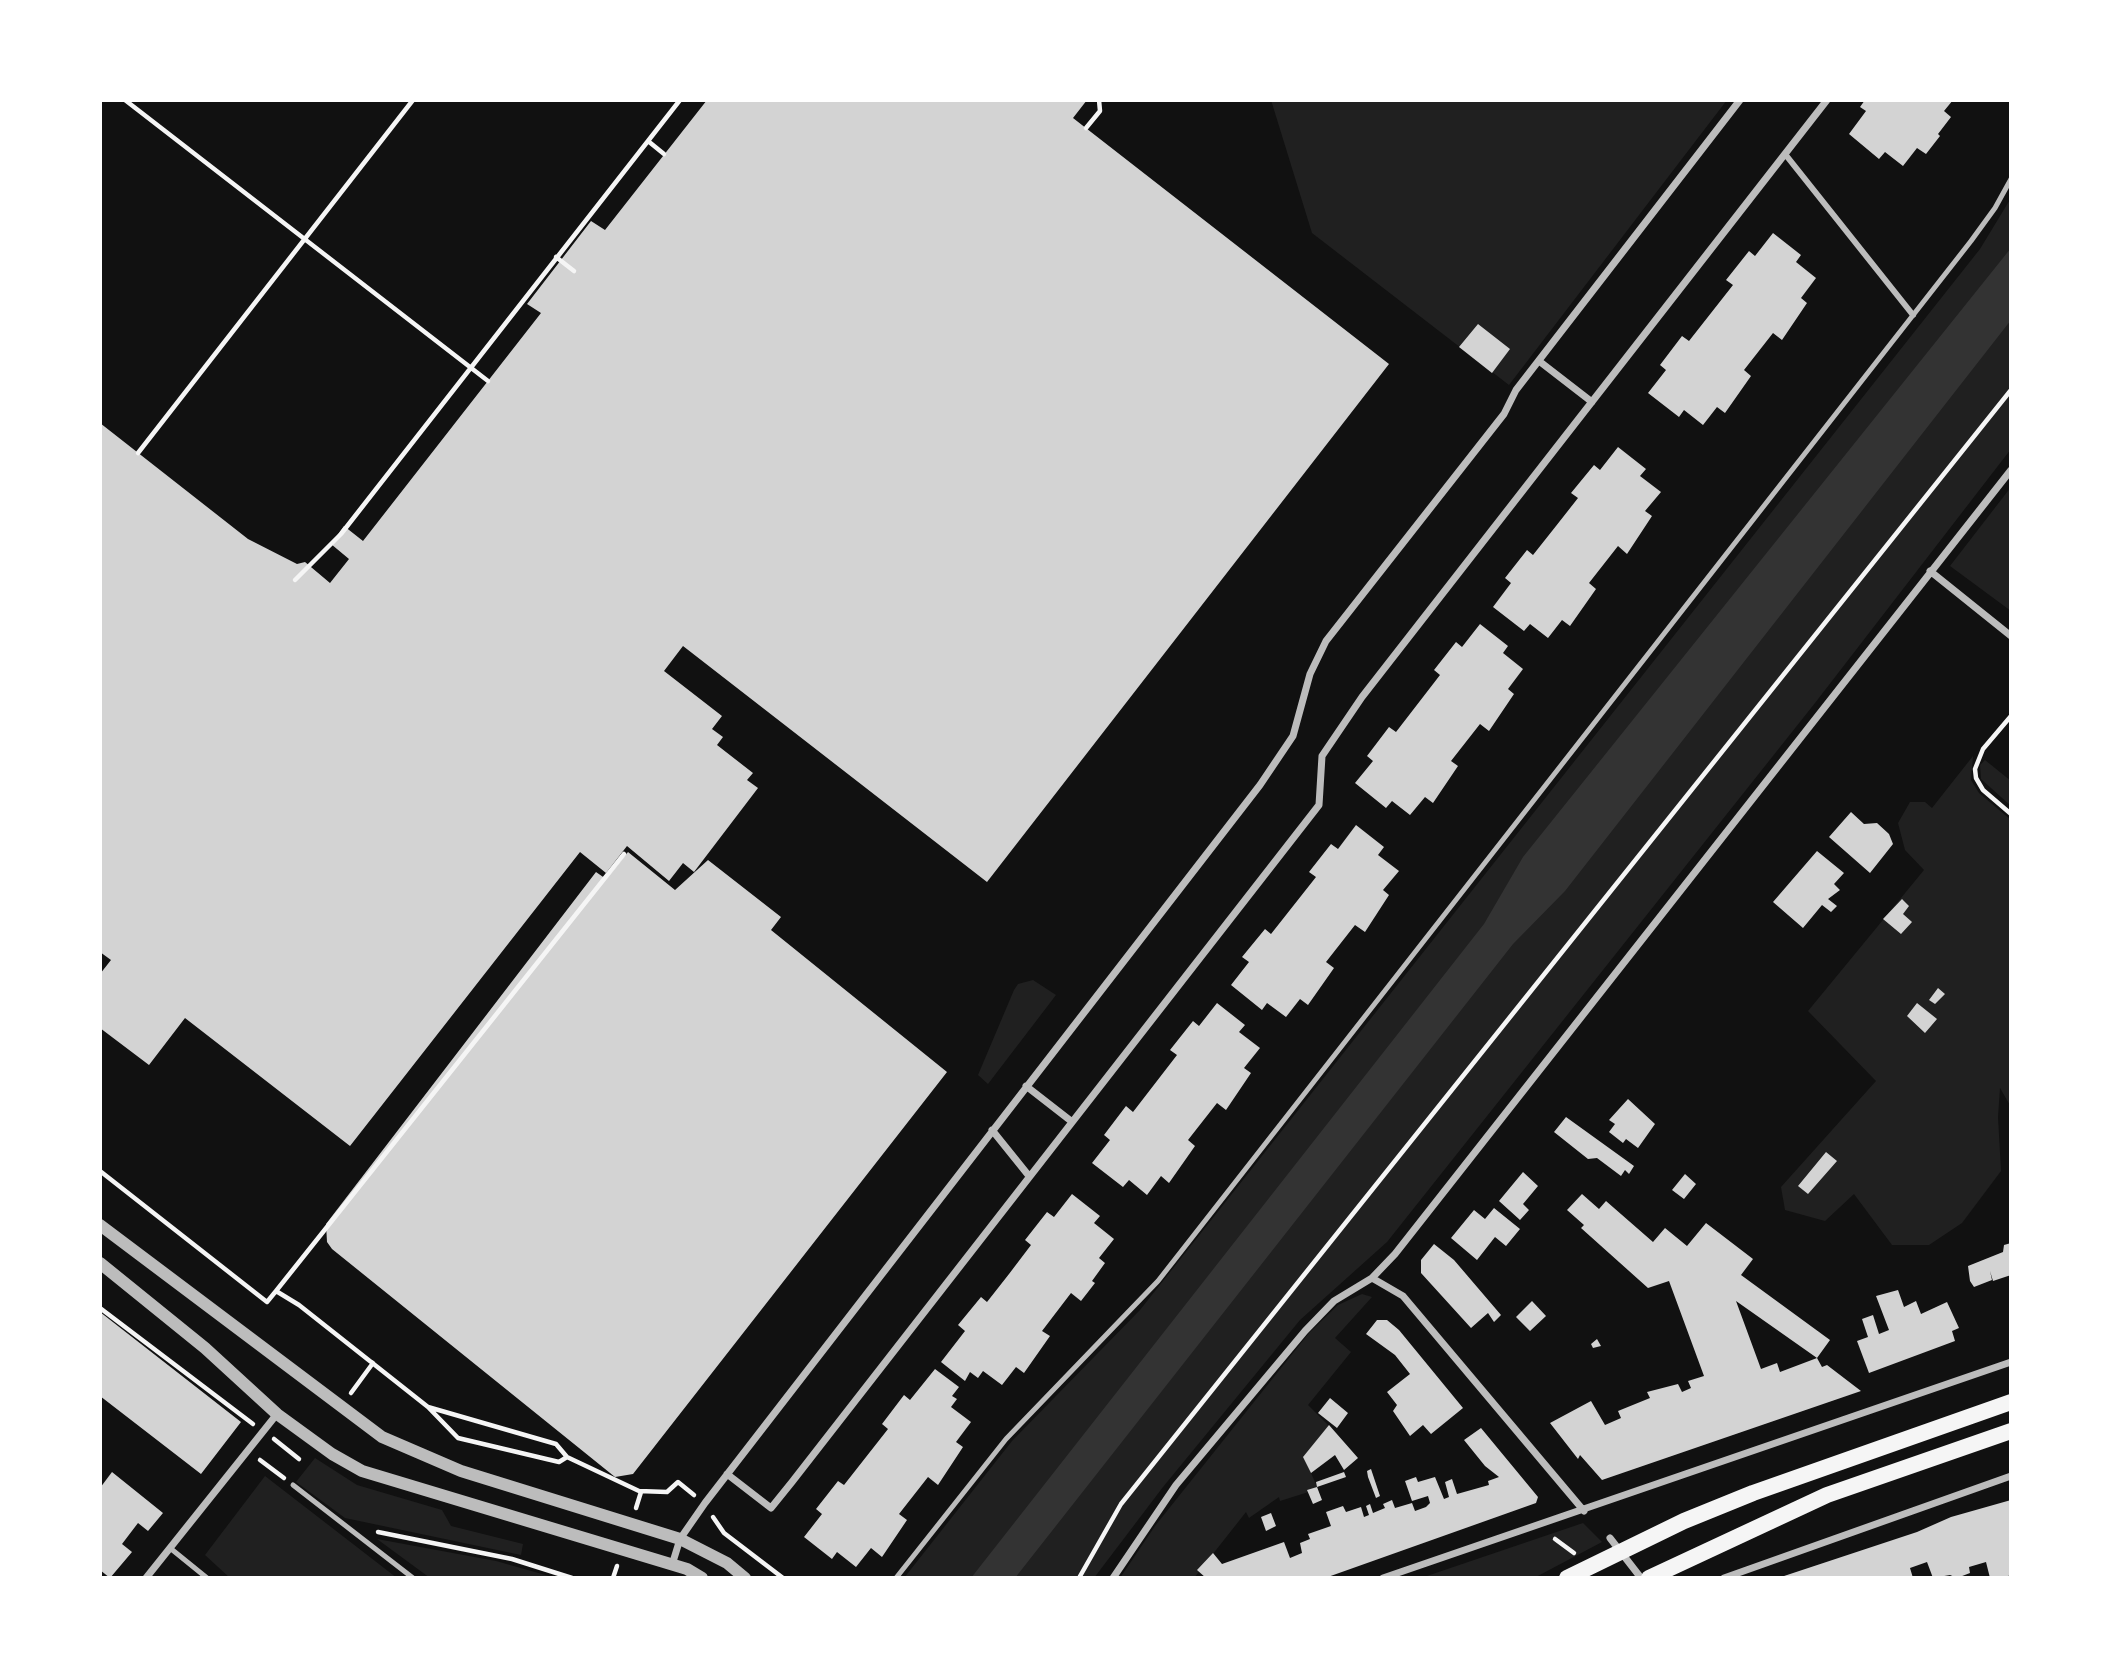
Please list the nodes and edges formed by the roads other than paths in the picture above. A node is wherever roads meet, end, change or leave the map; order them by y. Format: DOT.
graph roads {
  1 [pos="1740,100"];
  2 [pos="1827,100"];
  3 [pos="1785,154"];
  4 [pos="2011,179"];
  5 [pos="1913,315"];
  6 [pos="1539,361"];
  7 [pos="1592,402"];
  8 [pos="2011,470"];
  9 [pos="1930,571"];
  10 [pos="2011,636"];
  11 [pos="1027,1086"];
  12 [pos="1071,1121"];
  13 [pos="992,1130"];
  14 [pos="1029,1175"];
  15 [pos="100,1225"];
  16 [pos="100,1264"];
  17 [pos="1371,1278"];
  18 [pos="2011,1362"];
  19 [pos="2011,1402"];
  20 [pos="277,1414"];
  21 [pos="2011,1431"];
  22 [pos="727,1474"];
  23 [pos="2011,1476"];
  24 [pos="293,1485"];
  25 [pos="1584,1511"];
  26 [pos="680,1539"];
  27 [pos="1615,1544"];
  28 [pos="170,1548"];
  29 [pos="672,1565"];
  30 [pos="146,1578"];
  31 [pos="207,1578"];
  32 [pos="413,1578"];
  33 [pos="702,1578"];
  34 [pos="745,1578"];
  35 [pos="896,1578"];
  36 [pos="1113,1578"];
  37 [pos="1383,1578"];
  38 [pos="1567,1578"];
  39 [pos="1641,1578"];
  40 [pos="1649,1578"];
  41 [pos="1724,1578"];
  1 -- 6 [label="street"];
  2 -- 3 [label="street"];
  3 -- 5 [label="street"];
  3 -- 7 [label="street"];
  4 -- 5 [label="lane"];
  5 -- 35 [label="lane"];
  6 -- 7 [label="street"];
  6 -- 11 [label="street"];
  7 -- 12 [label="street"];
  8 -- 9 [label="street"];
  9 -- 10 [label="street"];
  9 -- 17 [label="street"];
  11 -- 12 [label="street"];
  11 -- 13 [label="street"];
  12 -- 14 [label="street"];
  13 -- 14 [label="street"];
  13 -- 22 [label="street"];
  14 -- 22 [label="street"];
  15 -- 26 [label="street"];
  16 -- 20 [label="street"];
  17 -- 25 [label="street"];
  17 -- 36 [label="street"];
  18 -- 25 [label="street"];
  19 -- 27 [label="main road"];
  20 -- 28 [label="street"];
  20 -- 29 [label="street"];
  21 -- 40 [label="main road"];
  22 -- 26 [label="street"];
  23 -- 41 [label="street"];
  24 -- 32 [label="lane"];
  25 -- 37 [label="street"];
  26 -- 29 [label="street"];
  26 -- 34 [label="street"];
  27 -- 38 [label="main road"];
  27 -- 39 [label="street"];
  28 -- 30 [label="street"];
  28 -- 31 [label="lane"];
  29 -- 33 [label="street"];
}
